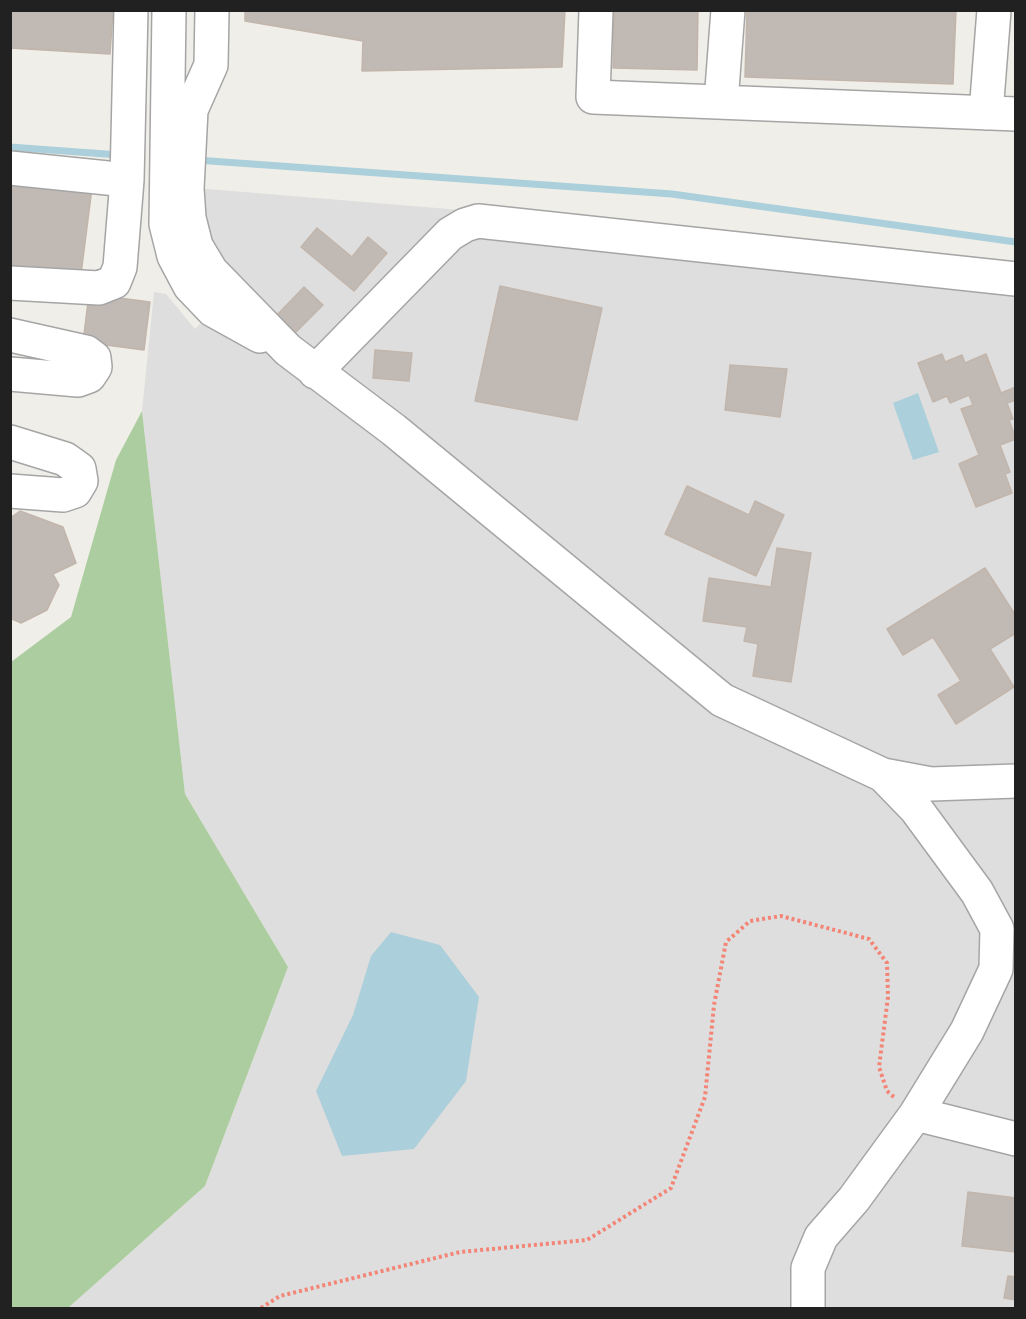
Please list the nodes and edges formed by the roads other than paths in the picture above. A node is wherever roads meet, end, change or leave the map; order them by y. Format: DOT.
graph roads {
  1 [pos="131,10"];
  2 [pos="169,10"];
  3 [pos="212,10"];
  4 [pos="596,10"];
  5 [pos="728,10"];
  6 [pos="994,10"];
  7 [pos="721,102"];
  8 [pos="1001,114"];
  9 [pos="178,147"];
  10 [pos="127,164"];
  11 [pos="10,168"];
  12 [pos="1016,279"];
  13 [pos="10,283"];
  14 [pos="10,335"];
  15 [pos="315,372"];
  16 [pos="10,374"];
  17 [pos="10,442"];
  18 [pos="10,492"];
  19 [pos="883,775"];
  20 [pos="1016,781"];
  21 [pos="916,1113"];
  22 [pos="1016,1139"];
  23 [pos="808,1308"];
  1 -- 10 [label="lane"];
  2 -- 9 [label="lane"];
  3 -- 9 [label="lane"];
  4 -- 7 [label="lane"];
  5 -- 7 [label="lane"];
  6 -- 8 [label="lane"];
  7 -- 8 [label="lane"];
  9 -- 15 [label="lane"];
  10 -- 11 [label="lane"];
  10 -- 13 [label="lane"];
  12 -- 15 [label="lane"];
  14 -- 16 [label="lane"];
  15 -- 19 [label="lane"];
  17 -- 18 [label="lane"];
  19 -- 20 [label="lane"];
  19 -- 21 [label="lane"];
  21 -- 22 [label="lane"];
  21 -- 23 [label="lane"];
}
